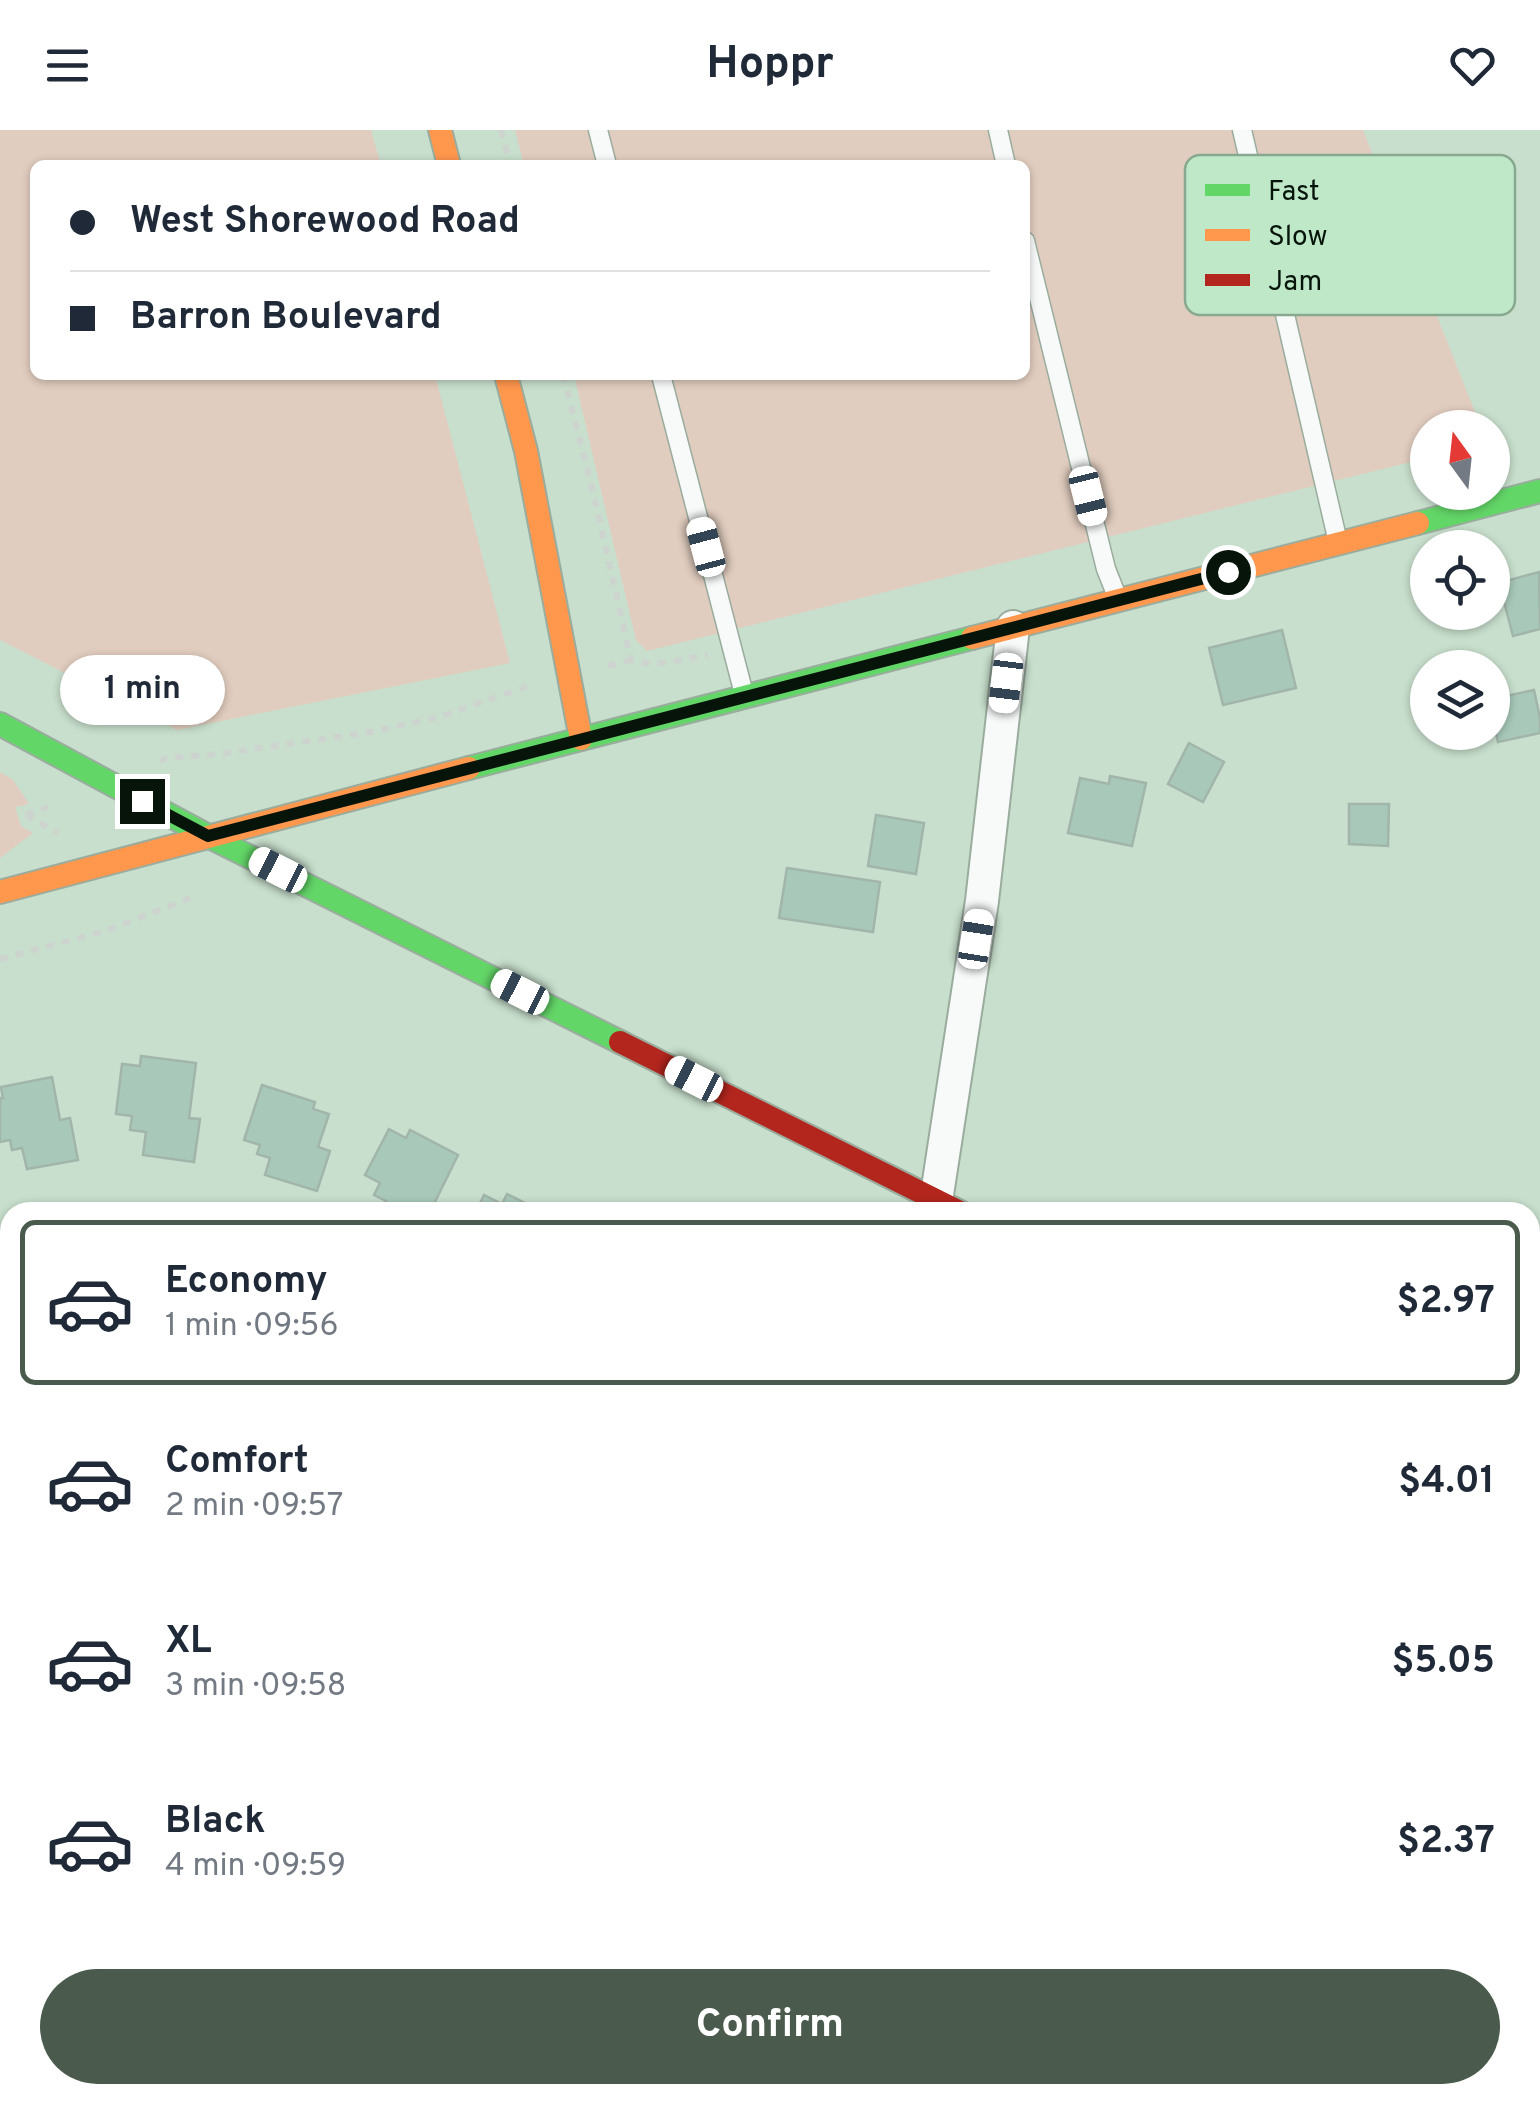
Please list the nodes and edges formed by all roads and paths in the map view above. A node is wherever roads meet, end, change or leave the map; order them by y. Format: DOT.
graph roads {
  1 [pos="440,130"];
  2 [pos="501,130"];
  3 [pos="598,130"];
  4 [pos="998,130"];
  5 [pos="1242,130"];
  6 [pos="1248,155"];
  7 [pos="449,160"];
  8 [pos="509,160"];
  9 [pos="606,160"];
  10 [pos="1005,160"];
  11 [pos="1030,261"];
  12 [pos="1285,315"];
  13 [pos="507,380"];
  14 [pos="529,380"];
  15 [pos="565,380"];
  16 [pos="662,380"];
  17 [pos="556,487"];
  18 [pos="1540,490"];
  19 [pos="1338,543"];
  20 [pos="1118,600"];
  21 [pos="1014,627"];
  22 [pos="733,650"];
  23 [pos="631,660"];
  24 [pos="568,676"];
  25 [pos="745,697"];
  26 [pos="0,724"];
  27 [pos="581,739"];
  28 [pos="166,758"];
  29 [pos="208,836"];
  30 [pos="0,892"];
  31 [pos="196,896"];
  32 [pos="0,960"];
  33 [pos="940,1202"];
  34 [pos="948,1202"];
  1 -- 7 [label="main road"];
  2 -- 8 [label="path"];
  3 -- 9 [label="lane"];
  4 -- 10 [label="lane"];
  5 -- 6 [label="lane"];
  11 -- 20 [label="lane"];
  12 -- 19 [label="lane"];
  13 -- 24 [label="main road"];
  14 -- 17 [label="main road"];
  15 -- 23 [label="path"];
  16 -- 22 [label="lane"];
  18 -- 19 [label="main road"];
  19 -- 20 [label="main road"];
  20 -- 21 [label="main road"];
  21 -- 25 [label="main road"];
  21 -- 34 [label="street"];
  22 -- 23 [label="path"];
  22 -- 25 [label="lane"];
  23 -- 24 [label="path"];
  24 -- 27 [label="main road"];
  24 -- 28 [label="path"];
  25 -- 27 [label="main road"];
  26 -- 29 [label="main road"];
  27 -- 29 [label="main road"];
  29 -- 30 [label="main road"];
  29 -- 33 [label="main road"];
  31 -- 32 [label="path"];
}
